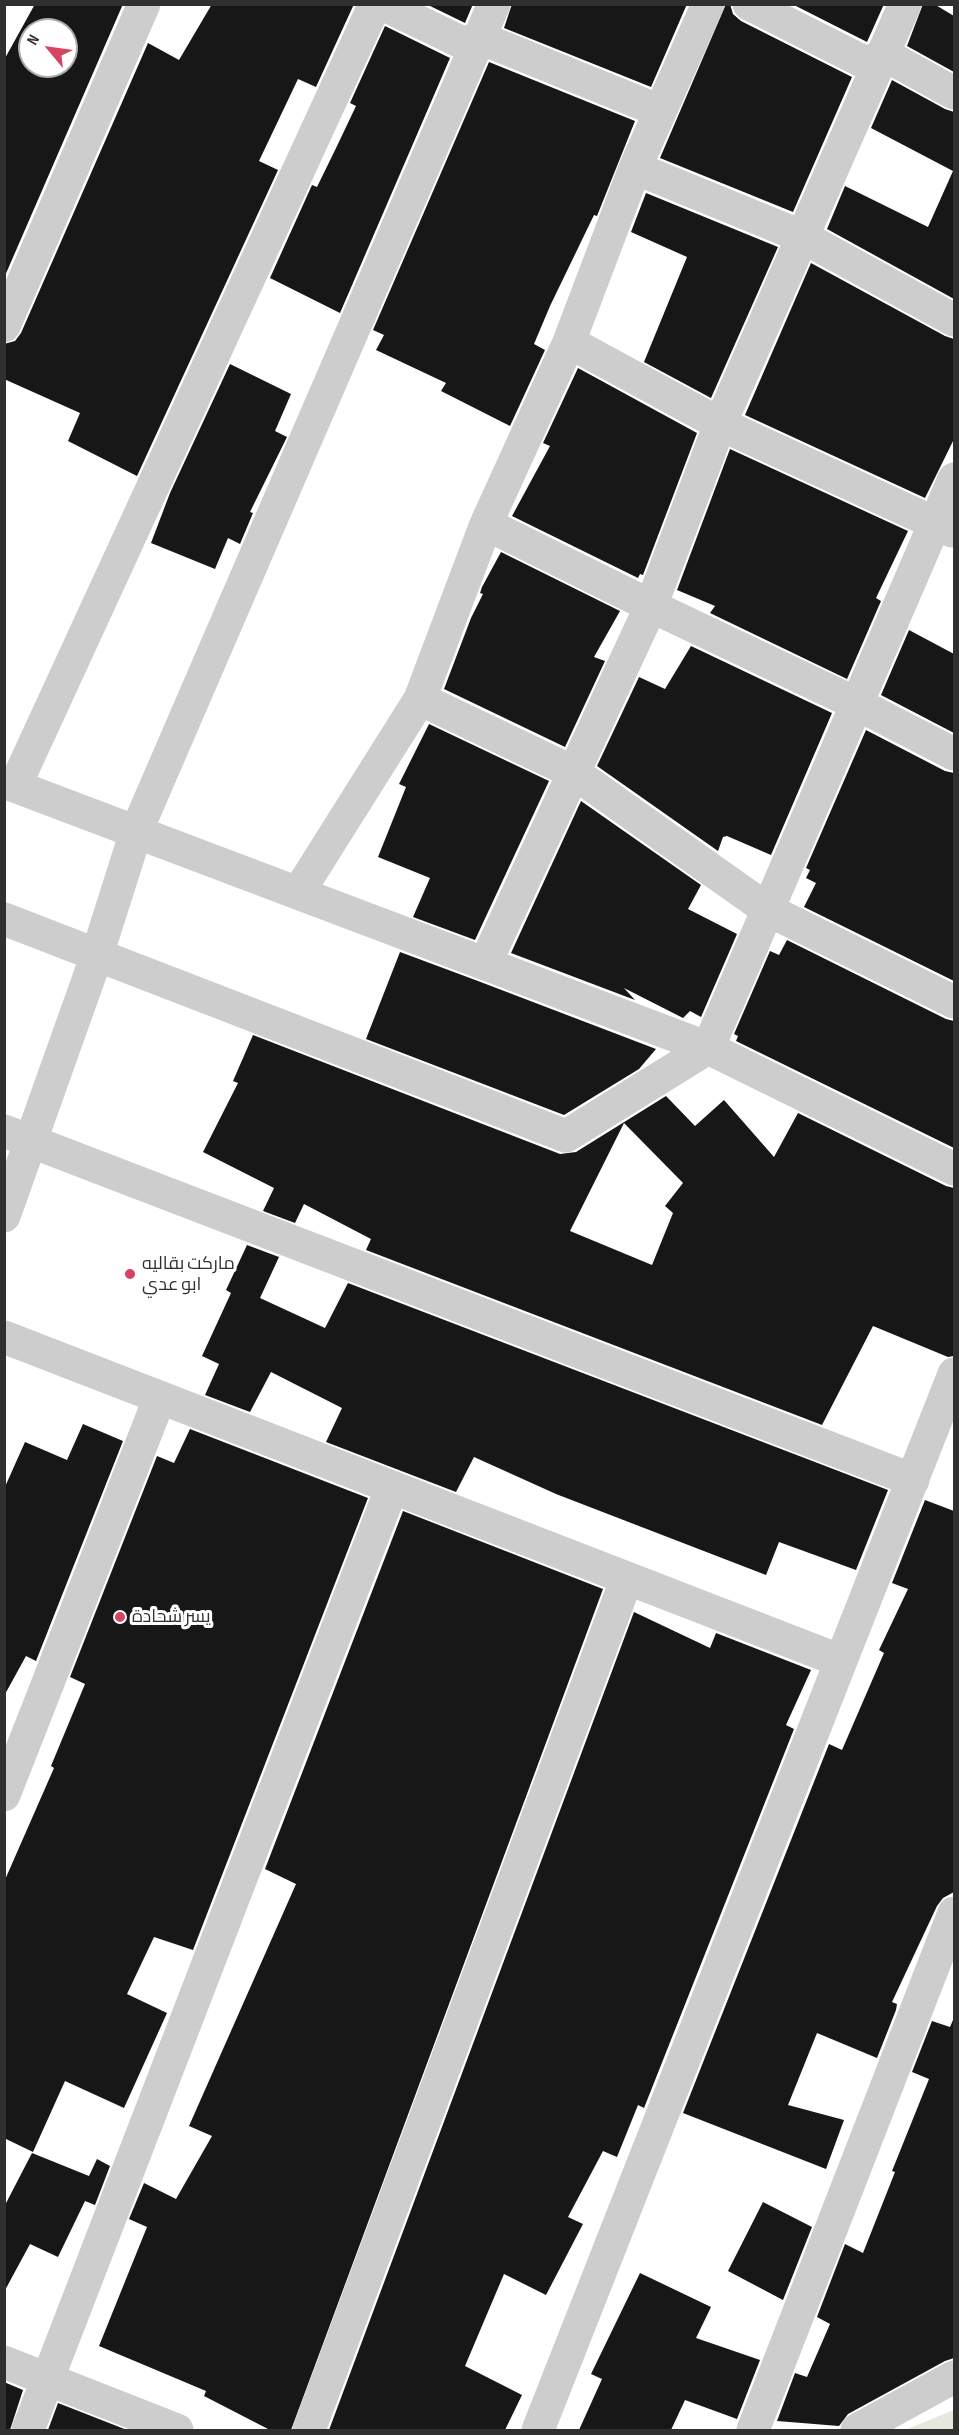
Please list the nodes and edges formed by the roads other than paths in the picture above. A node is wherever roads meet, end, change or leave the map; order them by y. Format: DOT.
graph roads {
  1 [pos="144,4"];
  2 [pos="375,4"];
  3 [pos="382,4"];
  4 [pos="494,4"];
  5 [pos="708,4"];
  6 [pos="749,4"];
  7 [pos="905,4"];
  8 [pos="480,38"];
  9 [pos="885,55"];
  10 [pos="954,93"];
  11 [pos="660,111"];
  12 [pos="635,168"];
  13 [pos="801,237"];
  14 [pos="954,320"];
  15 [pos="4,326"];
  16 [pos="569,342"];
  17 [pos="720,424"];
  18 [pos="954,479"];
  19 [pos="486,524"];
  20 [pos="944,527"];
  21 [pos="651,606"];
  22 [pos="420,699"];
  23 [pos="855,703"];
  24 [pos="954,754"];
  25 [pos="573,772"];
  26 [pos="10,784"];
  27 [pos="136,832"];
  28 [pos="298,894"];
  29 [pos="768,910"];
  30 [pos="4,919"];
  31 [pos="97,955"];
  32 [pos="485,964"];
  33 [pos="954,1002"];
  34 [pos="708,1048"];
  35 [pos="17,1135"];
  36 [pos="954,1169"];
  37 [pos="4,1216"];
  38 [pos="4,1337"];
  39 [pos="954,1374"];
  40 [pos="160,1397"];
  41 [pos="913,1480"];
  42 [pos="392,1487"];
  43 [pos="627,1578"];
  44 [pos="841,1661"];
  45 [pos="4,1795"];
  46 [pos="954,1913"];
  47 [pos="4,2362"];
  48 [pos="954,2377"];
  49 [pos="49,2379"];
  50 [pos="28,2430"];
  51 [pos="177,2430"];
  52 [pos="309,2430"];
  53 [pos="538,2430"];
  54 [pos="753,2430"];
  55 [pos="856,2430"];
  1 -- 15 [label="street"];
  2 -- 26 [label="street"];
  3 -- 8 [label="street"];
  4 -- 8 [label="street"];
  5 -- 11 [label="street"];
  6 -- 9 [label="street"];
  7 -- 9 [label="street"];
  8 -- 11 [label="street"];
  8 -- 27 [label="street"];
  9 -- 10 [label="street"];
  9 -- 13 [label="street"];
  11 -- 12 [label="street"];
  12 -- 13 [label="street"];
  12 -- 16 [label="street"];
  13 -- 14 [label="street"];
  13 -- 17 [label="street"];
  16 -- 17 [label="street"];
  16 -- 19 [label="street"];
  17 -- 20 [label="street"];
  17 -- 21 [label="street"];
  18 -- 20 [label="street"];
  19 -- 21 [label="street"];
  19 -- 22 [label="street"];
  20 -- 23 [label="street"];
  21 -- 23 [label="street"];
  21 -- 25 [label="street"];
  22 -- 25 [label="street"];
  22 -- 28 [label="street"];
  23 -- 24 [label="street"];
  23 -- 29 [label="street"];
  25 -- 29 [label="street"];
  25 -- 32 [label="street"];
  26 -- 27 [label="street"];
  27 -- 28 [label="street"];
  27 -- 31 [label="street"];
  28 -- 32 [label="street"];
  29 -- 33 [label="street"];
  29 -- 34 [label="street"];
  30 -- 31 [label="street"];
  31 -- 34 [label="street"];
  31 -- 35 [label="street"];
  32 -- 34 [label="street"];
  34 -- 36 [label="street"];
  35 -- 37 [label="street"];
  35 -- 41 [label="street"];
  38 -- 40 [label="street"];
  39 -- 41 [label="street"];
  40 -- 42 [label="street"];
  40 -- 45 [label="street"];
  41 -- 44 [label="street"];
  42 -- 43 [label="street"];
  42 -- 49 [label="street"];
  43 -- 44 [label="street"];
  43 -- 52 [label="street"];
  44 -- 53 [label="street"];
  46 -- 54 [label="street"];
  47 -- 49 [label="street"];
  48 -- 55 [label="street"];
  49 -- 50 [label="street"];
  49 -- 51 [label="street"];
}
